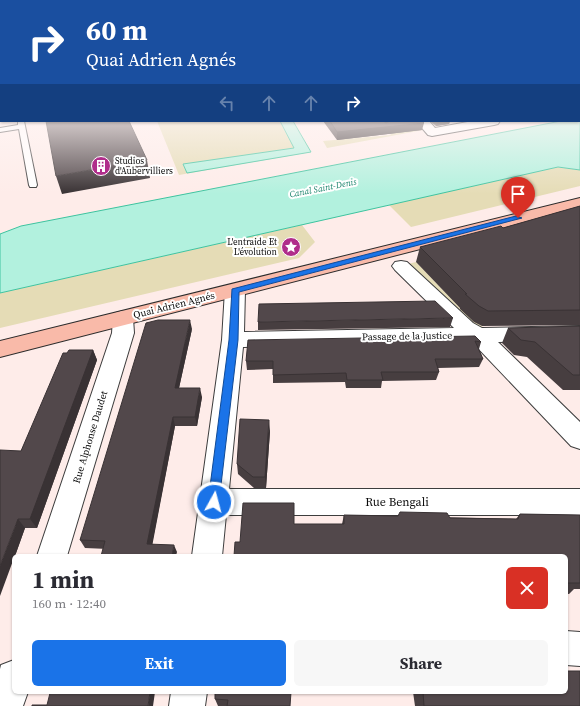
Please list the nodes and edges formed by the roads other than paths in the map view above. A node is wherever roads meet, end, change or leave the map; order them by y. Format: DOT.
graph roads {
  1 [pos="23,128"];
  2 [pos="428,128"];
  3 [pos="455,128"];
  4 [pos="33,185"];
  5 [pos="580,203"];
  6 [pos="401,266"];
  7 [pos="235,290"];
  8 [pos="123,318"];
  9 [pos="580,333"];
  10 [pos="478,335"];
  11 [pos="233,340"];
  12 [pos="0,349"];
  13 [pos="580,438"];
  14 [pos="214,502"];
  15 [pos="580,502"];
  16 [pos="53,554"];
  17 [pos="207,554"];
  18 [pos="568,648"];
  19 [pos="580,649"];
  20 [pos="12,684"];
  21 [pos="189,694"];
  22 [pos="5,706"];
  23 [pos="187,706"];
  1 -- 4 [label="lane"];
  2 -- 3 [label="street"];
  5 -- 7 [label="street, Quai Adrien Agnés"];
  6 -- 10 [label="street"];
  7 -- 8 [label="street, Quai Adrien Agnés"];
  7 -- 11 [label="street"];
  8 -- 12 [label="street, Quai Adrien Agnés"];
  8 -- 16 [label="street, Rue Alphonse Daudet"];
  9 -- 10 [label="street, Passage de la Justice"];
  10 -- 11 [label="street, Passage de la Justice"];
  10 -- 13 [label="street"];
  11 -- 14 [label="street"];
  14 -- 15 [label="street, Rue Bengali"];
  14 -- 17 [label="street"];
  18 -- 19 [label="street"];
  20 -- 22 [label="street"];
  21 -- 23 [label="street"];
}
